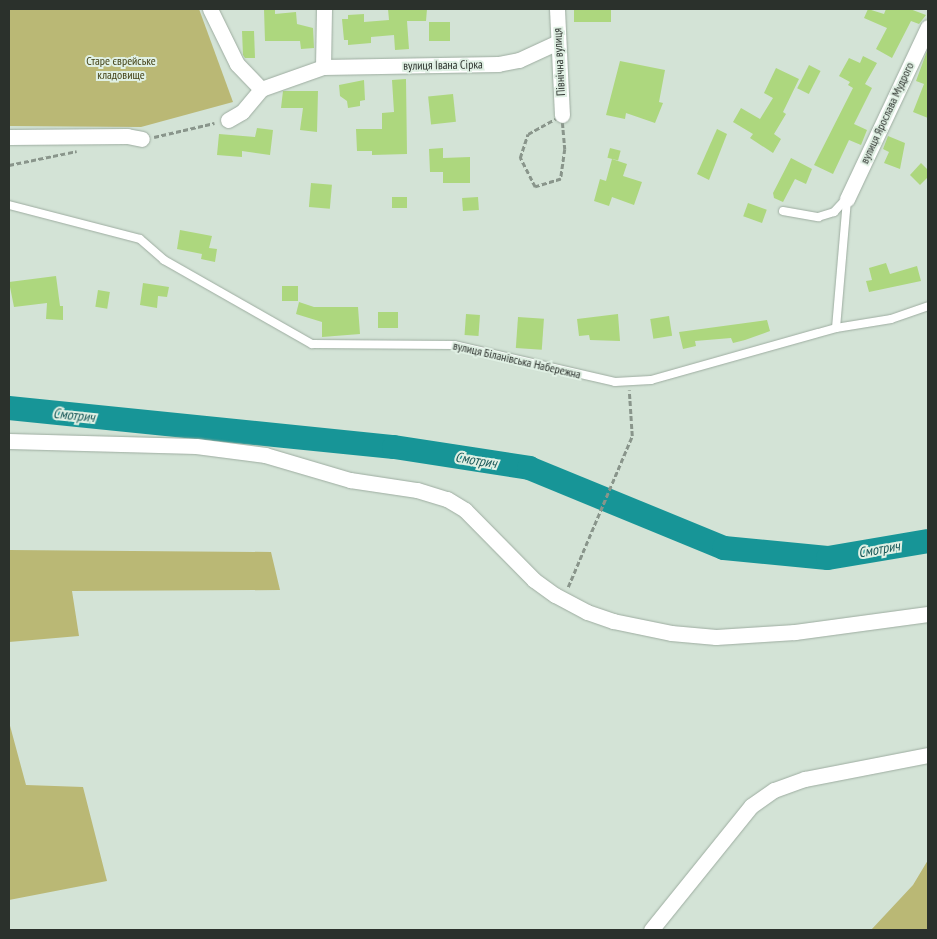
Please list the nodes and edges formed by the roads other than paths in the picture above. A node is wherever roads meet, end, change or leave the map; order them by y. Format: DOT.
graph roads {
  1 [pos="210,9"];
  2 [pos="324,9"];
  3 [pos="557,9"];
  4 [pos="928,27"];
  5 [pos="558,42"];
  6 [pos="323,67"];
  7 [pos="261,89"];
  8 [pos="562,115"];
  9 [pos="228,120"];
  10 [pos="9,137"];
  11 [pos="142,139"];
  12 [pos="847,199"];
  13 [pos="9,205"];
  14 [pos="783,211"];
  15 [pos="928,306"];
  16 [pos="836,328"];
  17 [pos="9,441"];
  18 [pos="928,614"];
  19 [pos="928,755"];
  20 [pos="650,930"];
  1 -- 7 [label="street"];
  2 -- 6 [label="street"];
  3 -- 5 [label="street, Північна вулиця"];
  4 -- 12 [label="street, вулиця Ярослава Мудрого"];
  5 -- 6 [label="street, вулиця Івана Сірка"];
  5 -- 8 [label="street, Північна вулиця"];
  6 -- 7 [label="street, вулиця Івана Сірка"];
  7 -- 9 [label="street"];
  10 -- 11 [label="street"];
  12 -- 14 [label="lane"];
  12 -- 16 [label="lane"];
  13 -- 16 [label="lane, вулиця Біланівська Набережна"];
  15 -- 16 [label="lane, вулиця Біланівська Набережна"];
  17 -- 18 [label="street"];
  19 -- 20 [label="street"];
}
